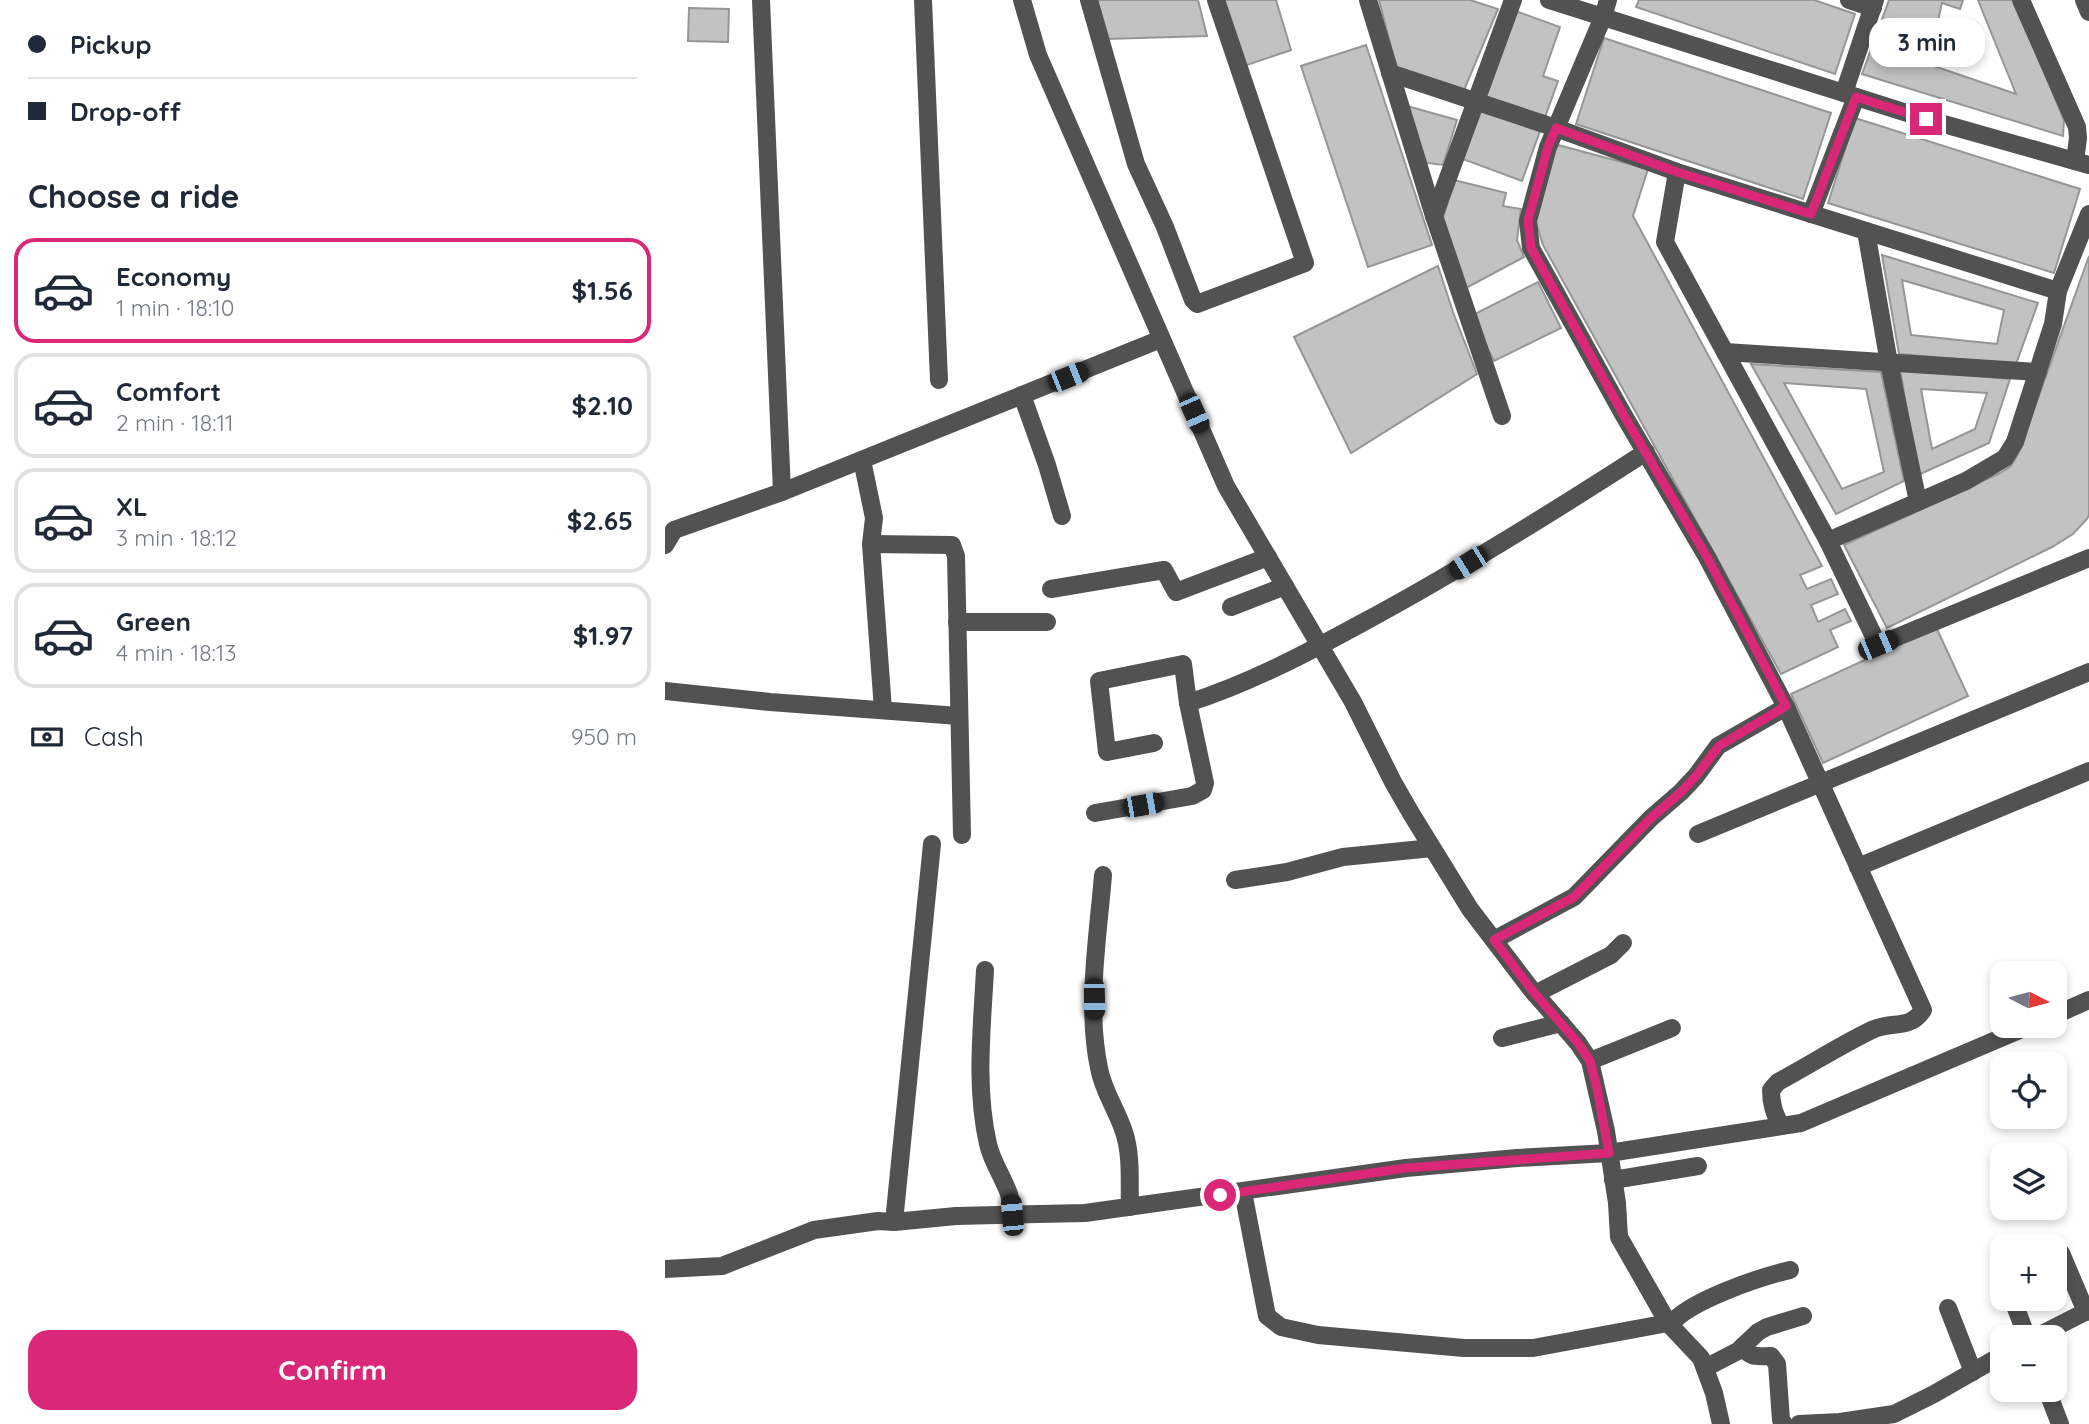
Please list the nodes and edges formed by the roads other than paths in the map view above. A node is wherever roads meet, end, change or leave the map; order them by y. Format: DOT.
graph roads {
  1 [pos="761,0"];
  2 [pos="923,0"];
  3 [pos="1022,0"];
  4 [pos="1089,0"];
  5 [pos="1216,0"];
  6 [pos="1368,0"];
  7 [pos="1513,0"];
  8 [pos="1549,0"];
  9 [pos="1849,0"];
  10 [pos="2021,0"];
  11 [pos="2084,0"];
  12 [pos="1874,4"];
  13 [pos="1606,9"];
  14 [pos="2089,12"];
  15 [pos="1391,73"];
  16 [pos="1850,95"];
  17 [pos="1476,101"];
  18 [pos="1556,128"];
  19 [pos="2082,163"];
  20 [pos="1677,172"];
  21 [pos="1811,214"];
  22 [pos="2089,214"];
  23 [pos="1434,216"];
  24 [pos="1865,231"];
  25 [pos="2058,291"];
  26 [pos="1161,339"];
  27 [pos="1725,352"];
  28 [pos="1889,363"];
  29 [pos="2038,372"];
  30 [pos="939,380"];
  31 [pos="1022,395"];
  32 [pos="1502,416"];
  33 [pos="1646,452"];
  34 [pos="862,460"];
  35 [pos="782,492"];
  36 [pos="1918,502"];
  37 [pos="1062,516"];
  38 [pos="1828,541"];
  39 [pos="871,544"];
  40 [pos="665,545"];
  41 [pos="1268,557"];
  42 [pos="2089,558"];
  43 [pos="1285,586"];
  44 [pos="1051,589"];
  45 [pos="1231,607"];
  46 [pos="957,622"];
  47 [pos="1047,622"];
  48 [pos="1320,646"];
  49 [pos="2089,672"];
  50 [pos="665,691"];
  51 [pos="1188,703"];
  52 [pos="1786,706"];
  53 [pos="883,710"];
  54 [pos="960,716"];
  55 [pos="1154,743"];
  56 [pos="2089,771"];
  57 [pos="1820,783"];
  58 [pos="1095,813"];
  59 [pos="1698,834"];
  60 [pos="962,835"];
  61 [pos="932,844"];
  62 [pos="1432,848"];
  63 [pos="1858,867"];
  64 [pos="1103,875"];
  65 [pos="1235,880"];
  66 [pos="1494,940"];
  67 [pos="1623,943"];
  68 [pos="985,970"];
  69 [pos="1535,994"];
  70 [pos="2089,1000"];
  71 [pos="2067,1010"];
  72 [pos="1561,1023"];
  73 [pos="1672,1028"];
  74 [pos="1502,1038"];
  75 [pos="2001,1038"];
  76 [pos="1590,1061"];
  77 [pos="1781,1126"];
  78 [pos="1609,1153"];
  79 [pos="1697,1166"];
  80 [pos="1613,1180"];
  81 [pos="1243,1192"];
  82 [pos="1129,1207"];
  83 [pos="1012,1215"];
  84 [pos="894,1222"];
  85 [pos="2067,1266"];
  86 [pos="665,1269"];
  87 [pos="1790,1270"];
  88 [pos="1948,1308"];
  89 [pos="2087,1311"];
  90 [pos="1803,1316"];
  91 [pos="1669,1324"];
  92 [pos="2060,1325"];
  93 [pos="1743,1346"];
  94 [pos="1990,1362"];
  95 [pos="1705,1368"];
  96 [pos="1973,1371"];
  97 [pos="2052,1402"];
  98 [pos="1721,1424"];
  99 [pos="1784,1424"];
  100 [pos="1799,1424"];
  101 [pos="2060,1424"];
  1 -- 35 [label="street"];
  2 -- 30 [label="street"];
  3 -- 26 [label="street"];
  4 -- 5 [label="street"];
  6 -- 15 [label="street"];
  7 -- 17 [label="street"];
  8 -- 13 [label="street"];
  9 -- 12 [label="street"];
  10 -- 19 [label="street"];
  11 -- 14 [label="street"];
  12 -- 16 [label="street"];
  13 -- 16 [label="street"];
  13 -- 18 [label="street"];
  15 -- 17 [label="street"];
  15 -- 23 [label="street"];
  16 -- 19 [label="street"];
  16 -- 21 [label="street"];
  17 -- 18 [label="street"];
  17 -- 23 [label="street"];
  18 -- 20 [label="street"];
  18 -- 33 [label="street"];
  20 -- 21 [label="street"];
  20 -- 27 [label="street"];
  21 -- 24 [label="street"];
  22 -- 25 [label="street"];
  23 -- 32 [label="street"];
  24 -- 25 [label="street"];
  24 -- 28 [label="street"];
  25 -- 29 [label="street"];
  26 -- 31 [label="street"];
  26 -- 41 [label="street"];
  27 -- 28 [label="street"];
  27 -- 38 [label="street"];
  28 -- 29 [label="street"];
  28 -- 36 [label="street"];
  29 -- 36 [label="street"];
  31 -- 34 [label="street"];
  31 -- 37 [label="street"];
  33 -- 48 [label="street"];
  33 -- 52 [label="street"];
  34 -- 35 [label="street"];
  34 -- 39 [label="street"];
  35 -- 40 [label="street"];
  36 -- 38 [label="street"];
  38 -- 42 [label="street"];
  39 -- 46 [label="street"];
  39 -- 53 [label="street"];
  41 -- 43 [label="street"];
  41 -- 44 [label="street"];
  43 -- 45 [label="street"];
  43 -- 48 [label="street"];
  46 -- 47 [label="street"];
  46 -- 54 [label="street"];
  48 -- 51 [label="street"];
  48 -- 62 [label="street"];
  49 -- 57 [label="street"];
  50 -- 53 [label="street"];
  51 -- 55 [label="street"];
  51 -- 58 [label="street"];
  52 -- 57 [label="street"];
  52 -- 66 [label="street"];
  53 -- 54 [label="street"];
  54 -- 60 [label="street"];
  56 -- 63 [label="street"];
  57 -- 59 [label="street"];
  57 -- 63 [label="street"];
  61 -- 84 [label="street"];
  62 -- 65 [label="street"];
  62 -- 66 [label="street"];
  63 -- 77 [label="street"];
  64 -- 82 [label="street"];
  66 -- 69 [label="street"];
  67 -- 69 [label="street"];
  68 -- 83 [label="street"];
  69 -- 72 [label="street"];
  70 -- 71 [label="street"];
  72 -- 74 [label="street"];
  72 -- 76 [label="street"];
  73 -- 76 [label="street"];
  75 -- 77 [label="street"];
  76 -- 78 [label="street"];
  77 -- 78 [label="street"];
  78 -- 80 [label="street"];
  78 -- 81 [label="street"];
  79 -- 80 [label="street"];
  80 -- 91 [label="street"];
  81 -- 82 [label="street"];
  81 -- 91 [label="street"];
  82 -- 83 [label="street"];
  83 -- 84 [label="street"];
  84 -- 86 [label="street"];
  85 -- 89 [label="street"];
  87 -- 91 [label="street"];
  88 -- 96 [label="street"];
  89 -- 92 [label="street"];
  90 -- 93 [label="street"];
  91 -- 95 [label="street"];
  93 -- 95 [label="street"];
  93 -- 99 [label="street"];
  94 -- 96 [label="street"];
  95 -- 98 [label="street"];
  96 -- 100 [label="street"];
  97 -- 101 [label="street"];
}
